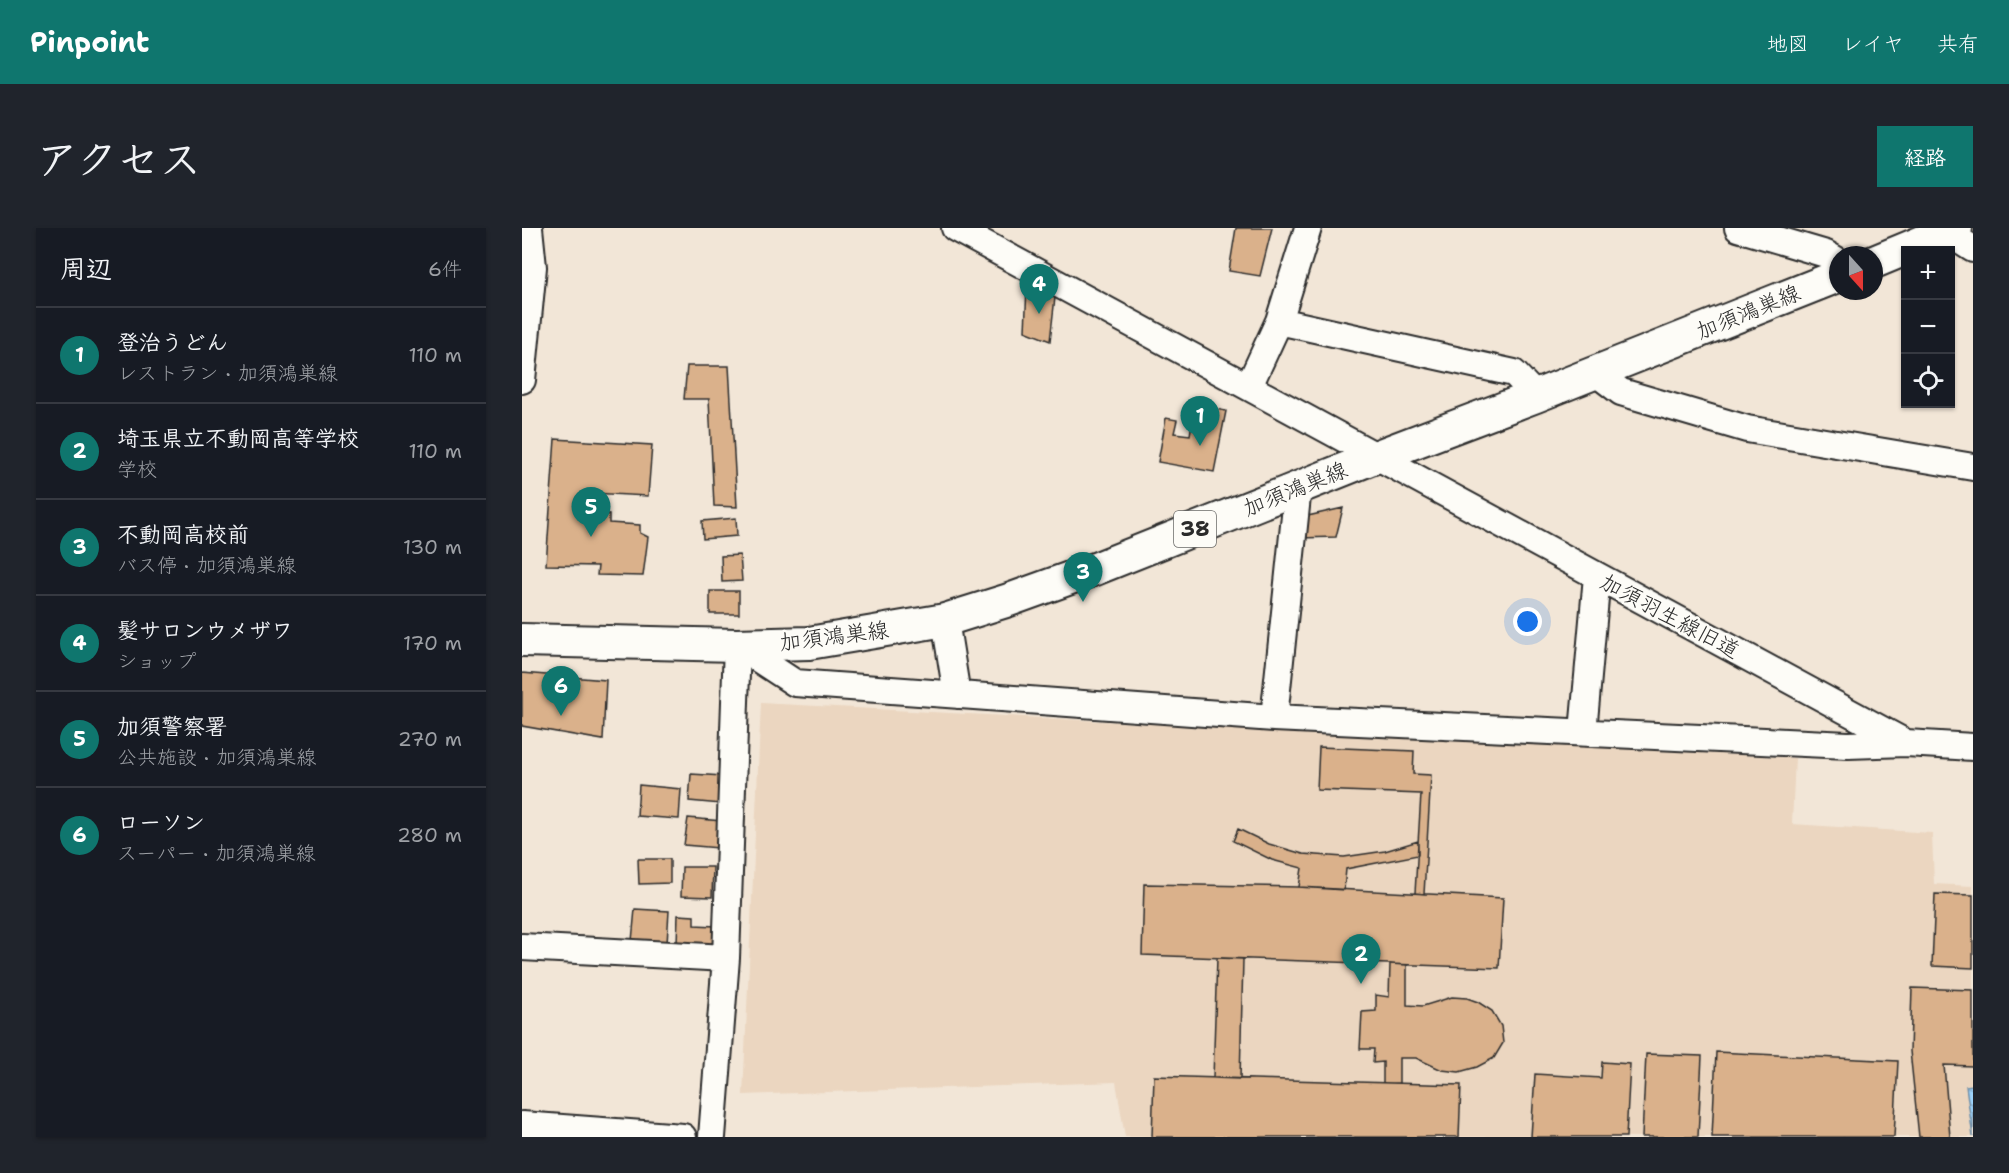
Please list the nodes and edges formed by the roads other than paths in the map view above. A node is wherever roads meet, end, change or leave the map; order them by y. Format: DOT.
graph roads {
  1 [pos="530,228"];
  2 [pos="955,228"];
  3 [pos="1308,228"];
  4 [pos="1738,228"];
  5 [pos="1954,234"];
  6 [pos="1829,256"];
  7 [pos="1883,259"];
  8 [pos="1829,280"];
  9 [pos="1279,321"];
  10 [pos="1595,372"];
  11 [pos="522,380"];
  12 [pos="1249,386"];
  13 [pos="1536,396"];
  14 [pos="1376,457"];
  15 [pos="1973,467"];
  16 [pos="1298,487"];
  17 [pos="1597,576"];
  18 [pos="945,620"];
  19 [pos="522,640"];
  20 [pos="736,645"];
  21 [pos="957,695"];
  22 [pos="1274,718"];
  23 [pos="1583,732"];
  24 [pos="1906,743"];
  25 [pos="1973,747"];
  26 [pos="522,947"];
  27 [pos="726,958"];
  28 [pos="522,1125"];
  29 [pos="683,1137"];
  30 [pos="712,1137"];
  1 -- 11 [label="street"];
  2 -- 12 [label="street, 加須羽生線旧道"];
  3 -- 9 [label="street"];
  4 -- 6 [label="street"];
  5 -- 7 [label="main road"];
  8 -- 10 [label="main road, 加須鴻巣線 / 38"];
  9 -- 12 [label="street"];
  9 -- 13 [label="street"];
  10 -- 13 [label="main road, 加須鴻巣線 / 38"];
  10 -- 15 [label="street"];
  12 -- 14 [label="street, 加須羽生線旧道"];
  13 -- 14 [label="main road, 加須鴻巣線 / 38"];
  14 -- 16 [label="main road, 加須鴻巣線 / 38"];
  14 -- 17 [label="street, 加須羽生線旧道"];
  16 -- 18 [label="main road, 加須鴻巣線 / 38"];
  16 -- 22 [label="street"];
  17 -- 23 [label="street"];
  17 -- 24 [label="street, 加須羽生線旧道"];
  18 -- 20 [label="main road, 加須鴻巣線 / 38"];
  18 -- 21 [label="street"];
  19 -- 20 [label="main road, 加須鴻巣線 / 38"];
  20 -- 21 [label="street"];
  20 -- 27 [label="street"];
  21 -- 22 [label="street"];
  22 -- 23 [label="street"];
  23 -- 24 [label="street"];
  24 -- 25 [label="street, 加須羽生線旧道"];
  26 -- 27 [label="street"];
  27 -- 30 [label="street"];
  28 -- 29 [label="street"];
}
